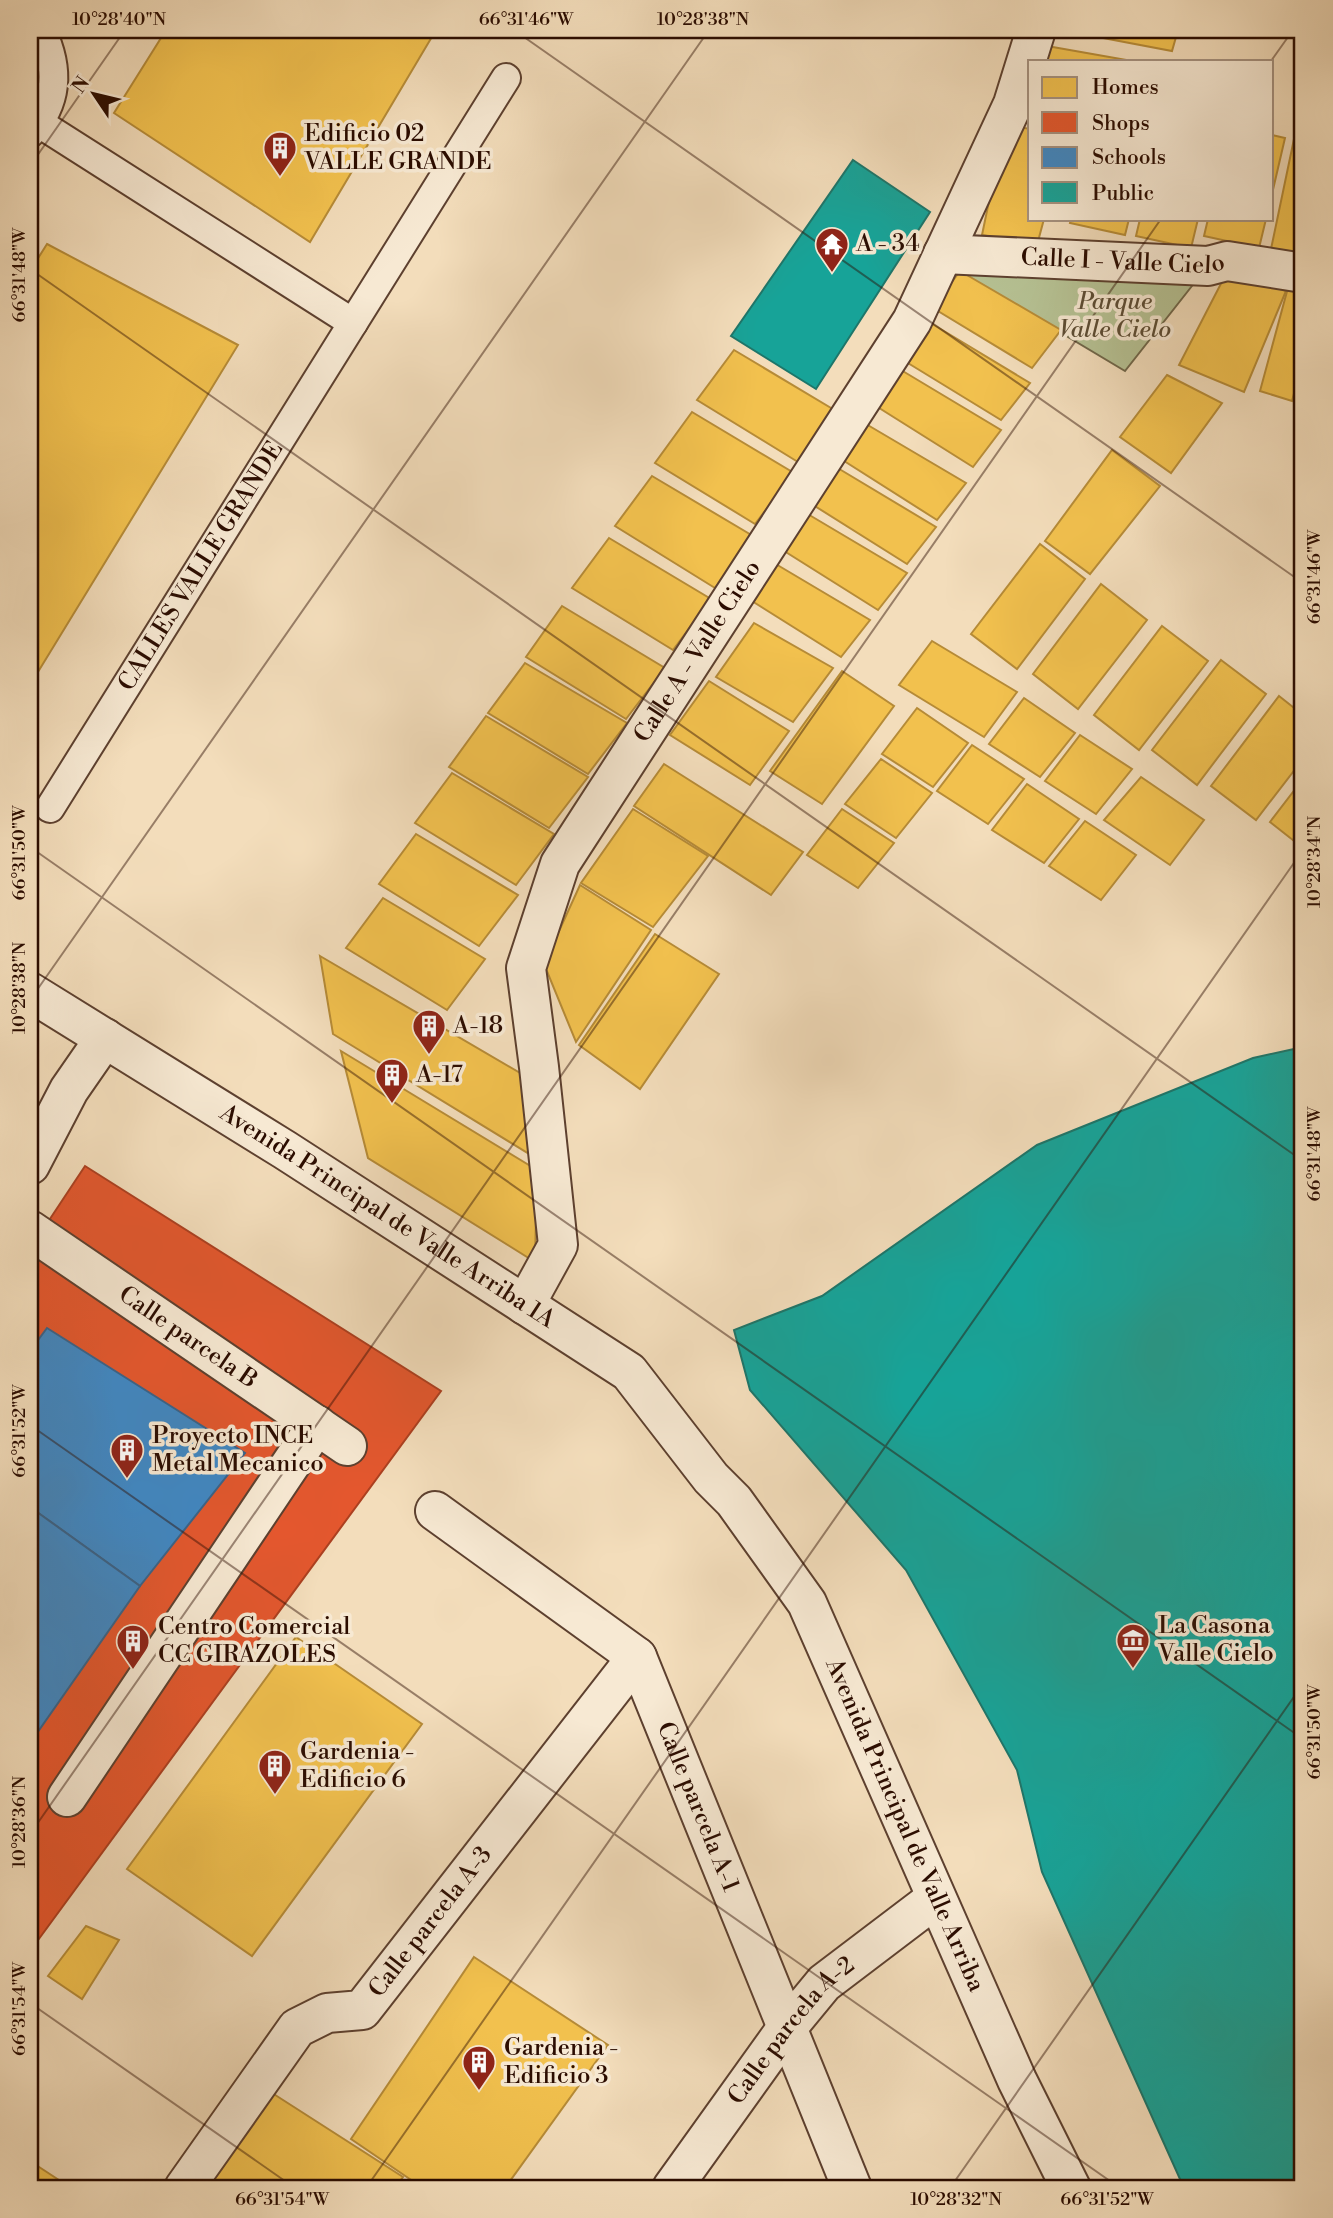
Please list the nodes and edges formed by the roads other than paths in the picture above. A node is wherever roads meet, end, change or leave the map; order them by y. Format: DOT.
graph roads {
  1 [pos="41,30"];
  2 [pos="1036,30"];
  3 [pos="506,78"];
  4 [pos="34,128"];
  5 [pos="943,254"];
  6 [pos="1303,273"];
  7 [pos="353,323"];
  8 [pos="50,808"];
  9 [pos="30,992"];
  10 [pos="104,1038"];
  11 [pos="30,1165"];
  12 [pos="30,1230"];
  13 [pos="525,1305"];
  14 [pos="711,1478"];
  15 [pos="435,1511"];
  16 [pos="637,1657"];
  17 [pos="67,1797"];
  18 [pos="936,1898"];
  19 [pos="786,2029"];
  20 [pos="184,2188"];
  21 [pos="672,2188"];
  22 [pos="852,2188"];
  23 [pos="1071,2188"];
  1 -- 4 [label="lane"];
  2 -- 5 [label="street, Calle A - Valle Cielo"];
  3 -- 7 [label="lane, CALLES VALLE GRANDE"];
  4 -- 7 [label="lane"];
  5 -- 6 [label="street, Calle I - Valle Cielo"];
  5 -- 13 [label="street, Calle A - Valle Cielo"];
  7 -- 8 [label="lane, CALLES VALLE GRANDE"];
  9 -- 10 [label="street, Avenida Principal de Valle Arriba 1A"];
  10 -- 11 [label="street"];
  10 -- 13 [label="street, Avenida Principal de Valle Arriba 1A"];
  12 -- 17 [label="street, Calle parcela B"];
  13 -- 14 [label="street, Avenida Principal de Valle Arriba 1A"];
  14 -- 18 [label="street, Avenida Principal de Valle Arriba"];
  15 -- 16 [label="street"];
  16 -- 19 [label="street, Calle parcela A-1"];
  16 -- 20 [label="street, Calle parcela A-3"];
  18 -- 19 [label="street, Calle parcela A-2"];
  18 -- 23 [label="street, Avenida Principal de Valle Arriba"];
  19 -- 21 [label="street, Calle parcela A-2"];
  19 -- 22 [label="street, Calle parcela A-1"];
}
